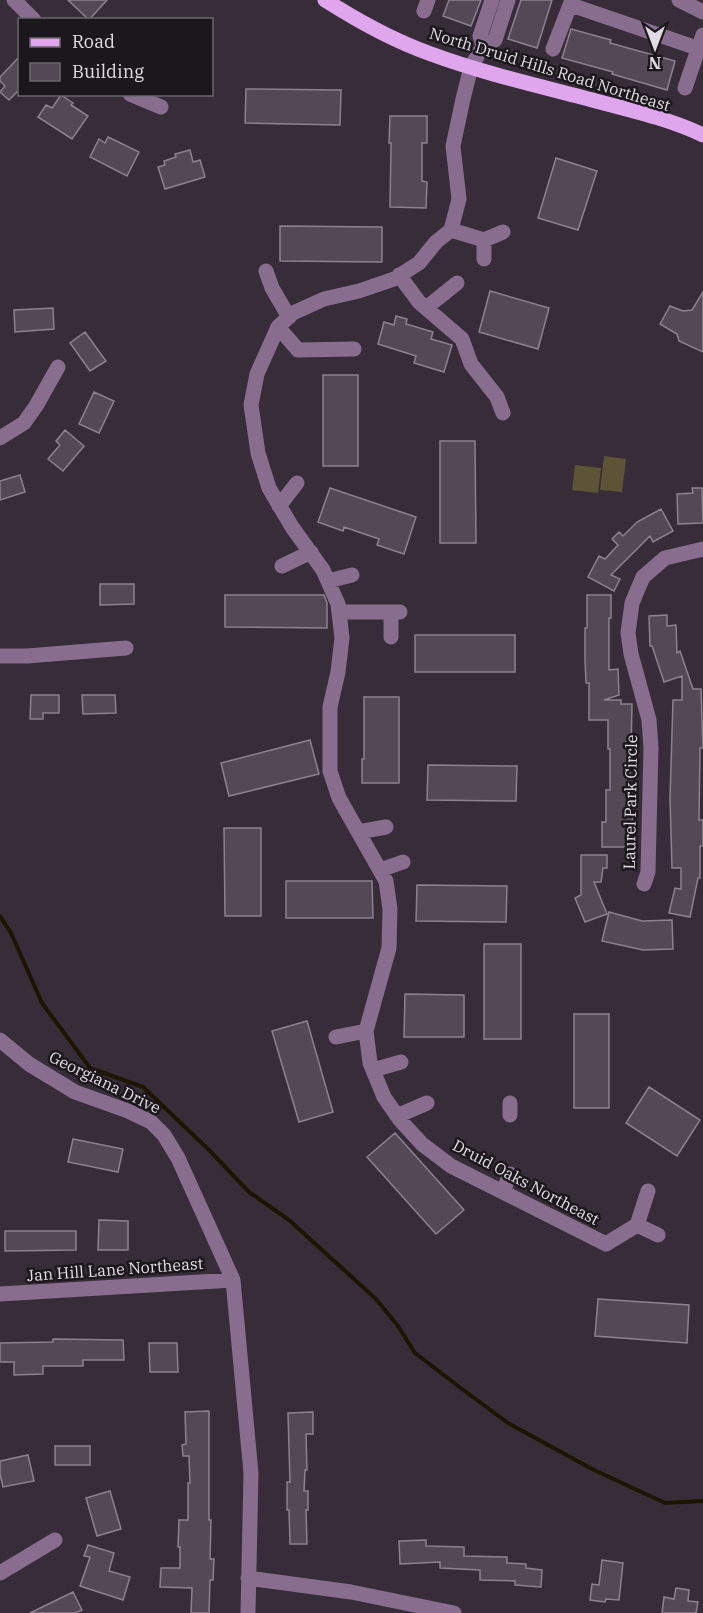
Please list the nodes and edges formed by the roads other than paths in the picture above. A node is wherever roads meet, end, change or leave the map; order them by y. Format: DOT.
graph roads {
  1 [pos="14,0"];
  2 [pos="325,0"];
  3 [pos="492,0"];
  4 [pos="507,0"];
  5 [pos="679,0"];
  6 [pos="572,3"];
  7 [pos="703,12"];
  8 [pos="32,18"];
  9 [pos="700,41"];
  10 [pos="483,46"];
  11 [pos="553,49"];
  12 [pos="471,67"];
  13 [pos="685,88"];
  14 [pos="134,96"];
  15 [pos="161,108"];
  16 [pos="703,135"];
  17 [pos="451,230"];
  18 [pos="502,232"];
  19 [pos="484,240"];
  20 [pos="484,259"];
  21 [pos="266,271"];
  22 [pos="399,275"];
  23 [pos="457,283"];
  24 [pos="426,308"];
  25 [pos="283,322"];
  26 [pos="354,350"];
  27 [pos="58,367"];
  28 [pos="502,413"];
  29 [pos="0,438"];
  30 [pos="297,483"];
  31 [pos="279,506"];
  32 [pos="703,549"];
  33 [pos="310,552"];
  34 [pos="282,566"];
  35 [pos="352,575"];
  36 [pos="328,581"];
  37 [pos="339,612"];
  38 [pos="391,637"];
  39 [pos="126,648"];
  40 [pos="0,656"];
  41 [pos="386,827"];
  42 [pos="358,832"];
  43 [pos="403,862"];
  44 [pos="380,870"];
  45 [pos="644,884"];
  46 [pos="366,1031"];
  47 [pos="336,1037"];
  48 [pos="0,1040"];
  49 [pos="401,1062"];
  50 [pos="373,1070"];
  51 [pos="427,1103"];
  52 [pos="397,1116"];
  53 [pos="510,1174"];
  54 [pos="648,1191"];
  55 [pos="503,1192"];
  56 [pos="637,1225"];
  57 [pos="658,1235"];
  58 [pos="233,1280"];
  59 [pos="0,1294"];
  60 [pos="55,1540"];
  61 [pos="0,1573"];
  62 [pos="248,1578"];
  63 [pos="248,1613"];
  64 [pos="454,1613"];
  1 -- 8 [label="street"];
  2 -- 12 [label="main road, North Druid Hills Road Northeast"];
  3 -- 10 [label="street"];
  4 -- 10 [label="street"];
  5 -- 7 [label="street"];
  6 -- 9 [label="street"];
  6 -- 11 [label="street"];
  9 -- 13 [label="street"];
  10 -- 12 [label="street"];
  12 -- 16 [label="main road, North Druid Hills Road Northeast"];
  12 -- 17 [label="street"];
  14 -- 15 [label="street"];
  17 -- 19 [label="street"];
  17 -- 22 [label="street"];
  18 -- 19 [label="street"];
  19 -- 20 [label="street"];
  21 -- 25 [label="street"];
  22 -- 24 [label="street"];
  22 -- 25 [label="street"];
  23 -- 24 [label="street"];
  24 -- 28 [label="street"];
  25 -- 26 [label="street"];
  25 -- 31 [label="street, Druid Oaks Northeast"];
  27 -- 29 [label="street"];
  30 -- 31 [label="street"];
  31 -- 33 [label="street, Druid Oaks Northeast"];
  32 -- 45 [label="street, Laurel Park Circle"];
  33 -- 34 [label="street"];
  33 -- 36 [label="street, Druid Oaks Northeast"];
  35 -- 36 [label="street"];
  36 -- 37 [label="street, Druid Oaks Northeast"];
  37 -- 38 [label="street"];
  37 -- 42 [label="street, Druid Oaks Northeast"];
  39 -- 40 [label="street"];
  41 -- 42 [label="street"];
  42 -- 44 [label="street, Druid Oaks Northeast"];
  43 -- 44 [label="street"];
  44 -- 46 [label="street, Druid Oaks Northeast"];
  46 -- 47 [label="street"];
  46 -- 50 [label="street, Druid Oaks Northeast"];
  48 -- 58 [label="street, Georgiana Drive"];
  49 -- 50 [label="street"];
  50 -- 52 [label="street, Druid Oaks Northeast"];
  51 -- 52 [label="street"];
  52 -- 55 [label="street, Druid Oaks Northeast"];
  53 -- 55 [label="street"];
  54 -- 56 [label="street"];
  55 -- 56 [label="street, Druid Oaks Northeast"];
  56 -- 57 [label="street"];
  58 -- 59 [label="street, Jan Hill Lane Northeast"];
  58 -- 62 [label="street"];
  60 -- 61 [label="street"];
  62 -- 63 [label="street"];
  62 -- 64 [label="street"];
}
